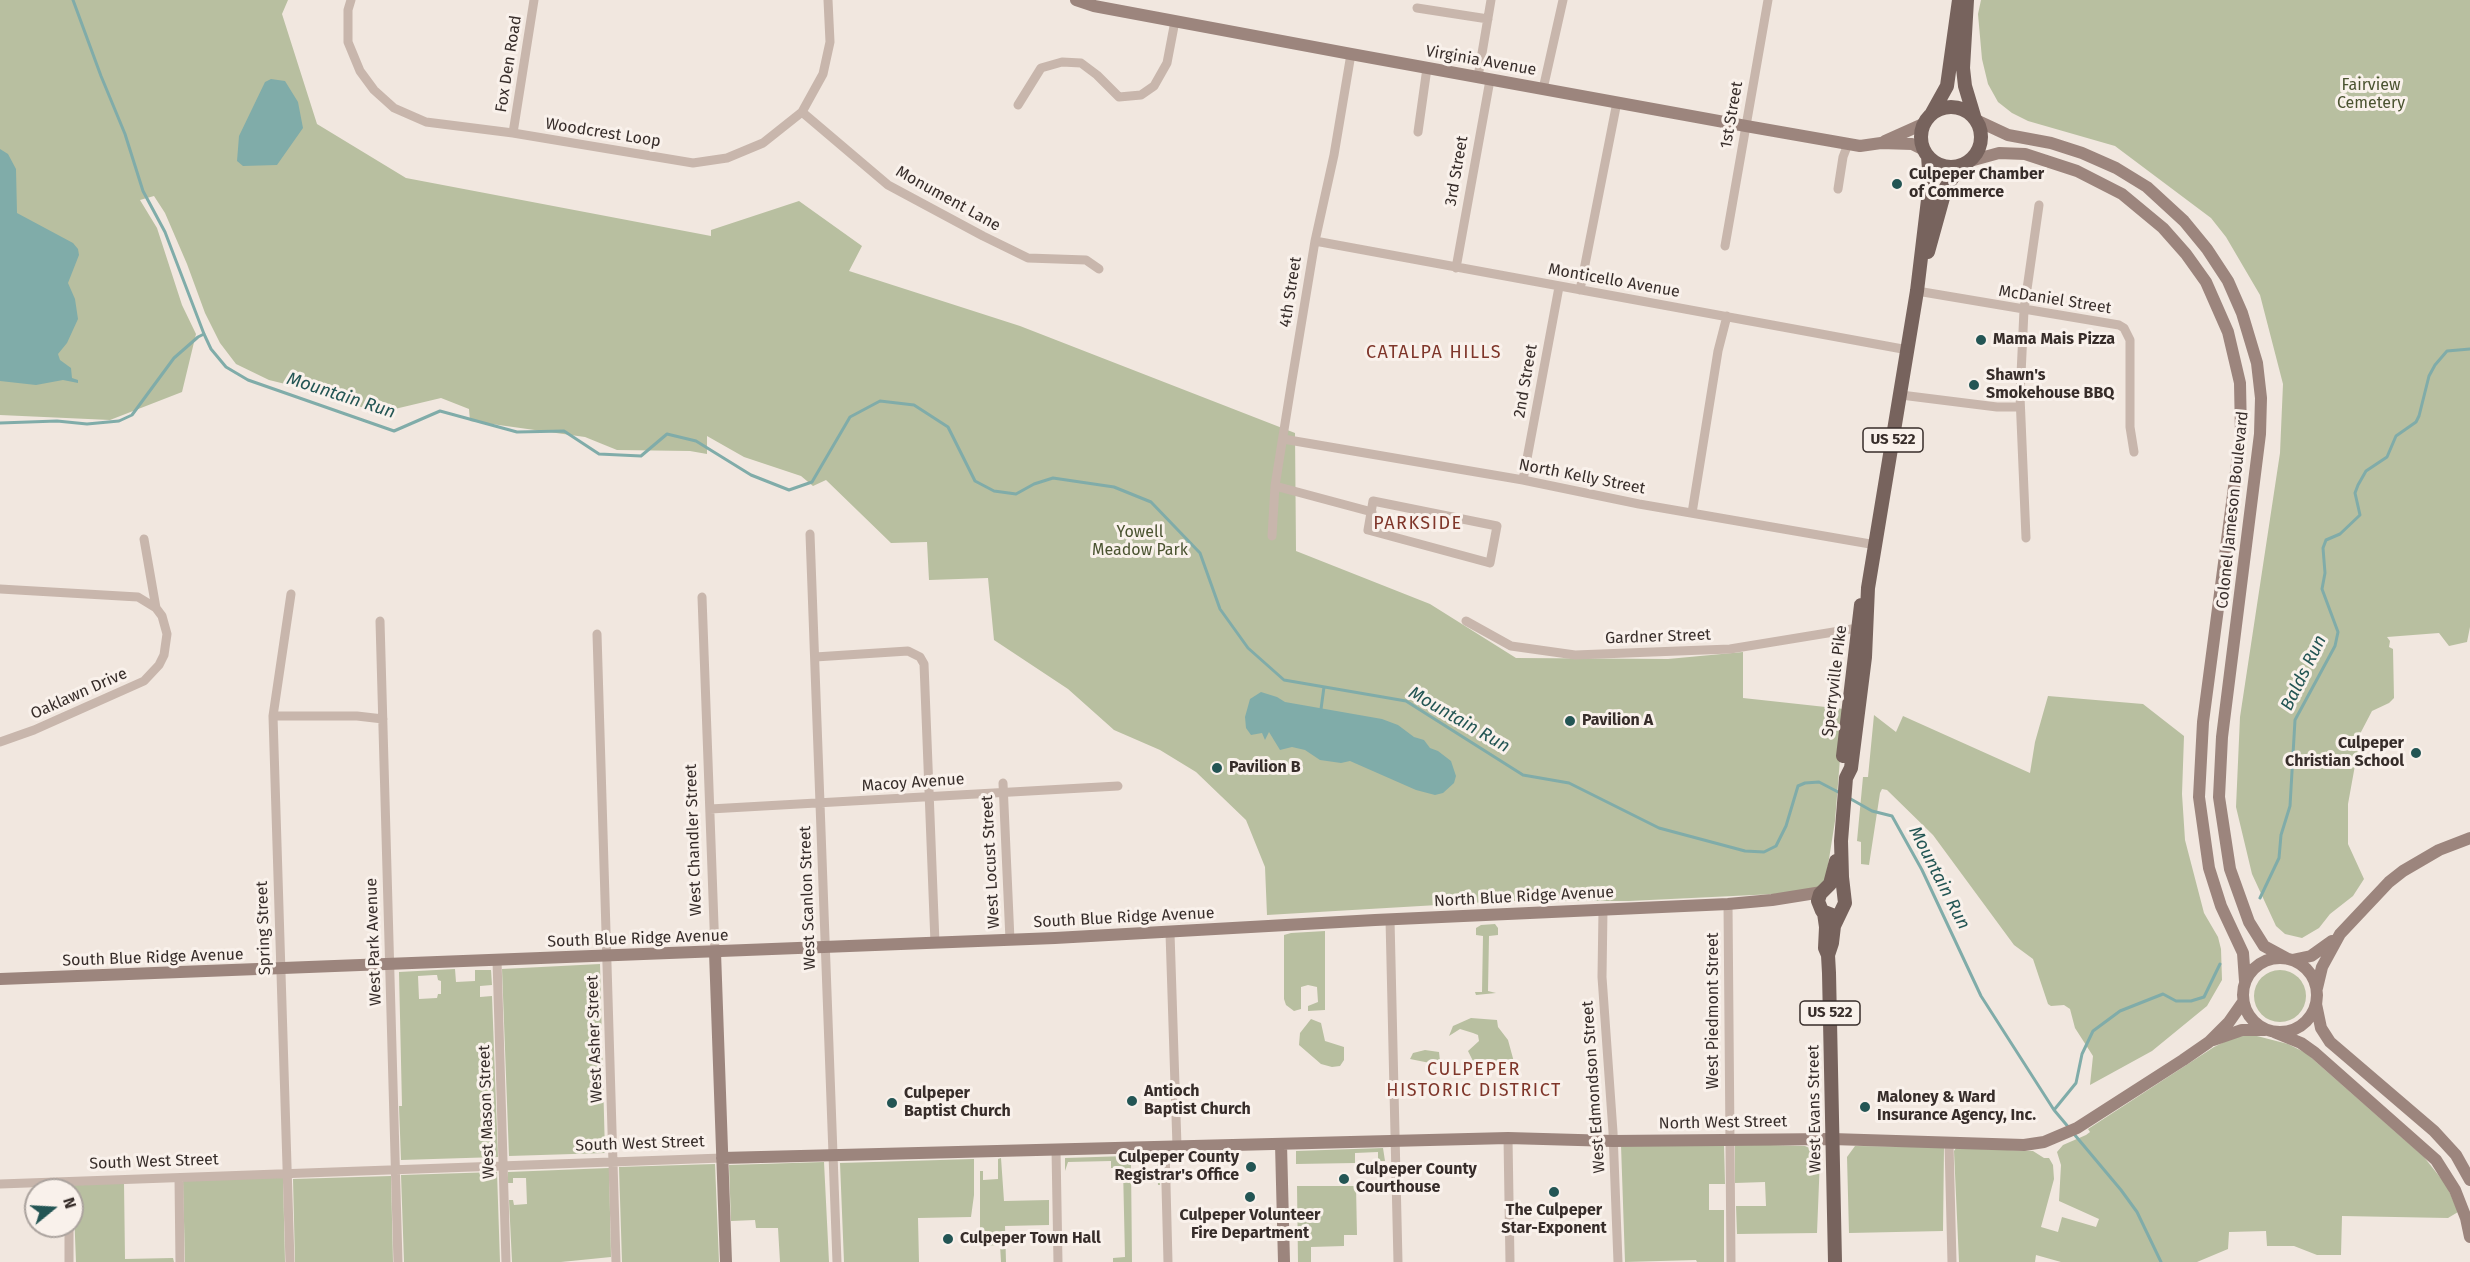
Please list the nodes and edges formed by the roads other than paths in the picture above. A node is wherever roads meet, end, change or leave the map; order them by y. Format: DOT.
graph roads {
  1 [pos="351,0"];
  2 [pos="534,0"];
  3 [pos="828,0"];
  4 [pos="1076,0"];
  5 [pos="1491,0"];
  6 [pos="1563,0"];
  7 [pos="1768,0"];
  8 [pos="1959,0"];
  9 [pos="1967,0"];
  10 [pos="1417,8"];
  11 [pos="1488,19"];
  12 [pos="1175,21"];
  13 [pos="1351,54"];
  14 [pos="1427,68"];
  15 [pos="1484,79"];
  16 [pos="1543,89"];
  17 [pos="1617,102"];
  18 [pos="1018,105"];
  19 [pos="802,112"];
  20 [pos="1928,119"];
  21 [pos="1976,119"];
  22 [pos="1746,126"];
  23 [pos="1418,132"];
  24 [pos="513,134"];
  25 [pos="1881,143"];
  26 [pos="1848,144"];
  27 [pos="1926,153"];
  28 [pos="1966,163"];
  29 [pos="1838,189"];
  30 [pos="2039,205"];
  31 [pos="1315,241"];
  32 [pos="1725,246"];
  33 [pos="1456,268"];
  34 [pos="1099,269"];
  35 [pos="1559,287"];
  36 [pos="1580,291"];
  37 [pos="1917,291"];
  38 [pos="2024,310"];
  39 [pos="1727,316"];
  40 [pos="1908,350"];
  41 [pos="1901,394"];
  42 [pos="2020,407"];
  43 [pos="1282,439"];
  44 [pos="2134,452"];
  45 [pos="1523,480"];
  46 [pos="1275,486"];
  47 [pos="1371,512"];
  48 [pos="1692,513"];
  49 [pos="810,534"];
  50 [pos="1272,536"];
  51 [pos="2026,538"];
  52 [pos="144,539"];
  53 [pos="1876,545"];
  54 [pos="1868,588"];
  55 [pos="0,589"];
  56 [pos="291,594"];
  57 [pos="702,597"];
  58 [pos="156,608"];
  59 [pos="380,621"];
  60 [pos="1466,621"];
  61 [pos="1857,628"];
  62 [pos="597,634"];
  63 [pos="814,657"];
  64 [pos="273,716"];
  65 [pos="383,719"];
  66 [pos="0,742"];
  67 [pos="1846,778"];
  68 [pos="1118,786"];
  69 [pos="1003,788"];
  70 [pos="929,798"];
  71 [pos="820,804"];
  72 [pos="710,809"];
  73 [pos="2470,838"];
  74 [pos="1841,841"];
  75 [pos="1824,891"];
  76 [pos="1843,894"];
  77 [pos="1772,900"];
  78 [pos="1728,904"];
  79 [pos="1603,910"];
  80 [pos="1821,910"];
  81 [pos="1842,911"];
  82 [pos="1390,919"];
  83 [pos="1278,925"];
  84 [pos="1170,933"];
  85 [pos="2340,934"];
  86 [pos="1010,940"];
  87 [pos="934,943"];
  88 [pos="825,949"];
  89 [pos="715,952"];
  90 [pos="1828,955"];
  91 [pos="607,956"];
  92 [pos="2290,959"];
  93 [pos="497,960"];
  94 [pos="390,965"];
  95 [pos="280,969"];
  96 [pos="0,980"];
  97 [pos="2245,981"];
  98 [pos="2317,989"];
  99 [pos="2243,1002"];
  100 [pos="2316,1004"];
  101 [pos="2269,1031"];
  102 [pos="2209,1042"];
  103 [pos="1508,1137"];
  104 [pos="1730,1138"];
  105 [pos="1832,1139"];
  106 [pos="1395,1140"];
  107 [pos="1613,1141"];
  108 [pos="1281,1144"];
  109 [pos="1949,1144"];
  110 [pos="1171,1147"];
  111 [pos="1056,1149"];
  112 [pos="833,1155"];
  113 [pos="723,1158"];
  114 [pos="613,1161"];
  115 [pos="503,1166"];
  116 [pos="397,1168"];
  117 [pos="287,1174"];
  118 [pos="179,1178"];
  119 [pos="2470,1180"];
  120 [pos="0,1184"];
  121 [pos="24,1184"];
  122 [pos="84,1184"];
  123 [pos="2470,1237"];
  124 [pos="69,1238"];
  125 [pos="69,1262"];
  126 [pos="180,1262"];
  127 [pos="290,1262"];
  128 [pos="398,1262"];
  129 [pos="506,1262"];
  130 [pos="616,1262"];
  131 [pos="726,1262"];
  132 [pos="837,1262"];
  133 [pos="1058,1262"];
  134 [pos="1168,1262"];
  135 [pos="1284,1262"];
  136 [pos="1398,1262"];
  137 [pos="1510,1262"];
  138 [pos="1618,1262"];
  139 [pos="1731,1262"];
  140 [pos="1835,1262"];
  141 [pos="1952,1262"];
  1 -- 24 [label="street, Woodcrest Loop"];
  2 -- 24 [label="street, Fox Den Road"];
  3 -- 19 [label="street, Woodcrest Loop"];
  4 -- 12 [label="street, Virginia Avenue"];
  5 -- 11 [label="street, 3rd Street"];
  6 -- 16 [label="street"];
  7 -- 22 [label="street, 1st Street"];
  8 -- 20 [label="main road"];
  9 -- 21 [label="main road, US 522"];
  10 -- 11 [label="street"];
  11 -- 15 [label="street, 3rd Street"];
  12 -- 13 [label="street, Virginia Avenue"];
  12 -- 18 [label="street"];
  13 -- 14 [label="street, Virginia Avenue"];
  13 -- 31 [label="street, 4th Street"];
  14 -- 15 [label="street, Virginia Avenue"];
  14 -- 23 [label="street"];
  15 -- 16 [label="street, Virginia Avenue"];
  15 -- 33 [label="street, 3rd Street"];
  16 -- 17 [label="street, Virginia Avenue"];
  17 -- 22 [label="street, Virginia Avenue"];
  17 -- 36 [label="street"];
  19 -- 24 [label="street, Woodcrest Loop"];
  19 -- 34 [label="street, Monument Lane"];
  20 -- 21 [label="main road"];
  20 -- 25 [label="street, Virginia Avenue"];
  20 -- 27 [label="main road, US 522"];
  21 -- 28 [label="main road, US 522"];
  21 -- 92 [label="street, Colonel Jameson Boulevard"];
  22 -- 26 [label="street, Virginia Avenue"];
  22 -- 32 [label="street, 1st Street"];
  25 -- 26 [label="street, Virginia Avenue"];
  25 -- 27 [label="street, Virginia Avenue"];
  26 -- 29 [label="street"];
  27 -- 28 [label="main road"];
  27 -- 37 [label="main road, Sperryville Pike / US 522"];
  28 -- 37 [label="main road, Sperryville Pike / US 522"];
  28 -- 97 [label="street, Colonel Jameson Boulevard"];
  30 -- 38 [label="street"];
  31 -- 33 [label="street, Monticello Avenue"];
  31 -- 43 [label="street, 4th Street"];
  33 -- 35 [label="street, Monticello Avenue"];
  35 -- 36 [label="street, Monticello Avenue"];
  35 -- 45 [label="street, 2nd Street"];
  36 -- 39 [label="street, Monticello Avenue"];
  37 -- 38 [label="street, McDaniel Street"];
  37 -- 40 [label="main road, Sperryville Pike / US 522"];
  38 -- 42 [label="street"];
  38 -- 44 [label="street, McDaniel Street"];
  39 -- 40 [label="street, Monticello Avenue"];
  39 -- 48 [label="street"];
  40 -- 41 [label="main road, Sperryville Pike / US 522"];
  41 -- 42 [label="street"];
  41 -- 53 [label="main road, Sperryville Pike / US 522"];
  42 -- 51 [label="street"];
  43 -- 45 [label="street, North Kelly Street"];
  43 -- 46 [label="street, 4th Street"];
  45 -- 48 [label="street, North Kelly Street"];
  46 -- 47 [label="street"];
  46 -- 50 [label="street, 4th Street"];
  47 -- 47 [label="street"];
  48 -- 53 [label="street, North Kelly Street"];
  49 -- 63 [label="street, West Scanlon Street"];
  52 -- 58 [label="street, Oaklawn Drive"];
  53 -- 54 [label="main road, Sperryville Pike / US 522"];
  54 -- 61 [label="main road, Sperryville Pike / US 522"];
  54 -- 67 [label="main road, Sperryville Pike / US 522"];
  55 -- 58 [label="street"];
  56 -- 64 [label="street, Spring Street"];
  57 -- 72 [label="street, West Chandler Street"];
  58 -- 66 [label="street, Oaklawn Drive"];
  59 -- 65 [label="street, West Park Avenue"];
  60 -- 61 [label="street, Gardner Street"];
  61 -- 67 [label="main road, Sperryville Pike / US 522"];
  62 -- 91 [label="street, West Asher Street"];
  63 -- 70 [label="street"];
  63 -- 71 [label="street, West Scanlon Street"];
  64 -- 65 [label="street"];
  64 -- 95 [label="street, Spring Street"];
  65 -- 94 [label="street, West Park Avenue"];
  67 -- 74 [label="main road, Sperryville Pike / US 522"];
  68 -- 69 [label="street, Macoy Avenue"];
  69 -- 70 [label="street, Macoy Avenue"];
  69 -- 86 [label="street, West Locust Street"];
  70 -- 71 [label="street, Macoy Avenue"];
  70 -- 87 [label="street"];
  71 -- 72 [label="street, Macoy Avenue"];
  71 -- 88 [label="street, West Scanlon Street"];
  72 -- 89 [label="street, West Chandler Street"];
  73 -- 85 [label="street"];
  74 -- 75 [label="main road, Sperryville Pike / US 522"];
  74 -- 76 [label="main road, Sperryville Pike / US 522"];
  75 -- 76 [label="main road"];
  75 -- 77 [label="street, North Blue Ridge Avenue"];
  75 -- 80 [label="main road, US 522"];
  76 -- 81 [label="main road, US 522"];
  77 -- 78 [label="street, North Blue Ridge Avenue"];
  77 -- 80 [label="street, North Blue Ridge Avenue"];
  78 -- 79 [label="street, North Blue Ridge Avenue"];
  78 -- 104 [label="street, West Piedmont Street"];
  79 -- 82 [label="street, North Blue Ridge Avenue"];
  79 -- 107 [label="street, West Edmondson Street"];
  80 -- 81 [label="main road"];
  80 -- 90 [label="main road, West Evans Street / US 522"];
  81 -- 90 [label="main road, West Evans Street / US 522"];
  82 -- 83 [label="street, North Blue Ridge Avenue"];
  82 -- 106 [label="street"];
  83 -- 84 [label="street, South Blue Ridge Avenue"];
  84 -- 86 [label="street, South Blue Ridge Avenue"];
  84 -- 110 [label="street"];
  85 -- 92 [label="street"];
  85 -- 98 [label="street"];
  86 -- 87 [label="street, South Blue Ridge Avenue"];
  87 -- 88 [label="street, South Blue Ridge Avenue"];
  88 -- 89 [label="street, South Blue Ridge Avenue"];
  88 -- 112 [label="street, West Scanlon Street"];
  89 -- 91 [label="street, South Blue Ridge Avenue"];
  89 -- 113 [label="street, West Chandler Street"];
  90 -- 105 [label="main road, West Evans Street / US 522"];
  91 -- 93 [label="street, South Blue Ridge Avenue"];
  91 -- 114 [label="street, West Asher Street"];
  92 -- 97 [label="street"];
  92 -- 98 [label="street"];
  93 -- 94 [label="street, South Blue Ridge Avenue"];
  93 -- 115 [label="street, West Mason Street"];
  94 -- 95 [label="street, South Blue Ridge Avenue"];
  94 -- 116 [label="street, West Park Avenue"];
  95 -- 96 [label="street, South Blue Ridge Avenue"];
  95 -- 117 [label="street, Spring Street"];
  97 -- 99 [label="street"];
  98 -- 100 [label="street"];
  99 -- 101 [label="street"];
  99 -- 102 [label="street, North West Street"];
  100 -- 101 [label="street"];
  100 -- 119 [label="street"];
  101 -- 102 [label="street, North West Street"];
  101 -- 123 [label="street"];
  102 -- 109 [label="street, North West Street"];
  103 -- 106 [label="street, North West Street"];
  103 -- 107 [label="street, North West Street"];
  103 -- 137 [label="street"];
  104 -- 105 [label="street, North West Street"];
  104 -- 107 [label="street, North West Street"];
  104 -- 139 [label="street, West Piedmont Street"];
  105 -- 109 [label="street, North West Street"];
  105 -- 140 [label="main road, West Evans Street / US 522"];
  106 -- 108 [label="street, North West Street"];
  106 -- 136 [label="street"];
  107 -- 138 [label="street, West Edmondson Street"];
  108 -- 110 [label="street, South West Street"];
  108 -- 135 [label="street"];
  109 -- 141 [label="street"];
  110 -- 111 [label="street, South West Street"];
  110 -- 134 [label="street"];
  111 -- 112 [label="street, South West Street"];
  111 -- 133 [label="street"];
  112 -- 113 [label="street, South West Street"];
  112 -- 132 [label="street, West Scanlon Street"];
  113 -- 114 [label="street, South West Street"];
  113 -- 131 [label="street, West Chandler Street"];
  114 -- 115 [label="street, South West Street"];
  114 -- 130 [label="street, West Asher Street"];
  115 -- 116 [label="street, South West Street"];
  115 -- 129 [label="street, West Mason Street"];
  116 -- 117 [label="street, South West Street"];
  116 -- 128 [label="street, West Park Avenue"];
  117 -- 118 [label="street, South West Street"];
  117 -- 127 [label="street, Spring Street"];
  118 -- 122 [label="street, South West Street"];
  118 -- 126 [label="street"];
  120 -- 121 [label="street, South West Street"];
  124 -- 125 [label="street"];
}
